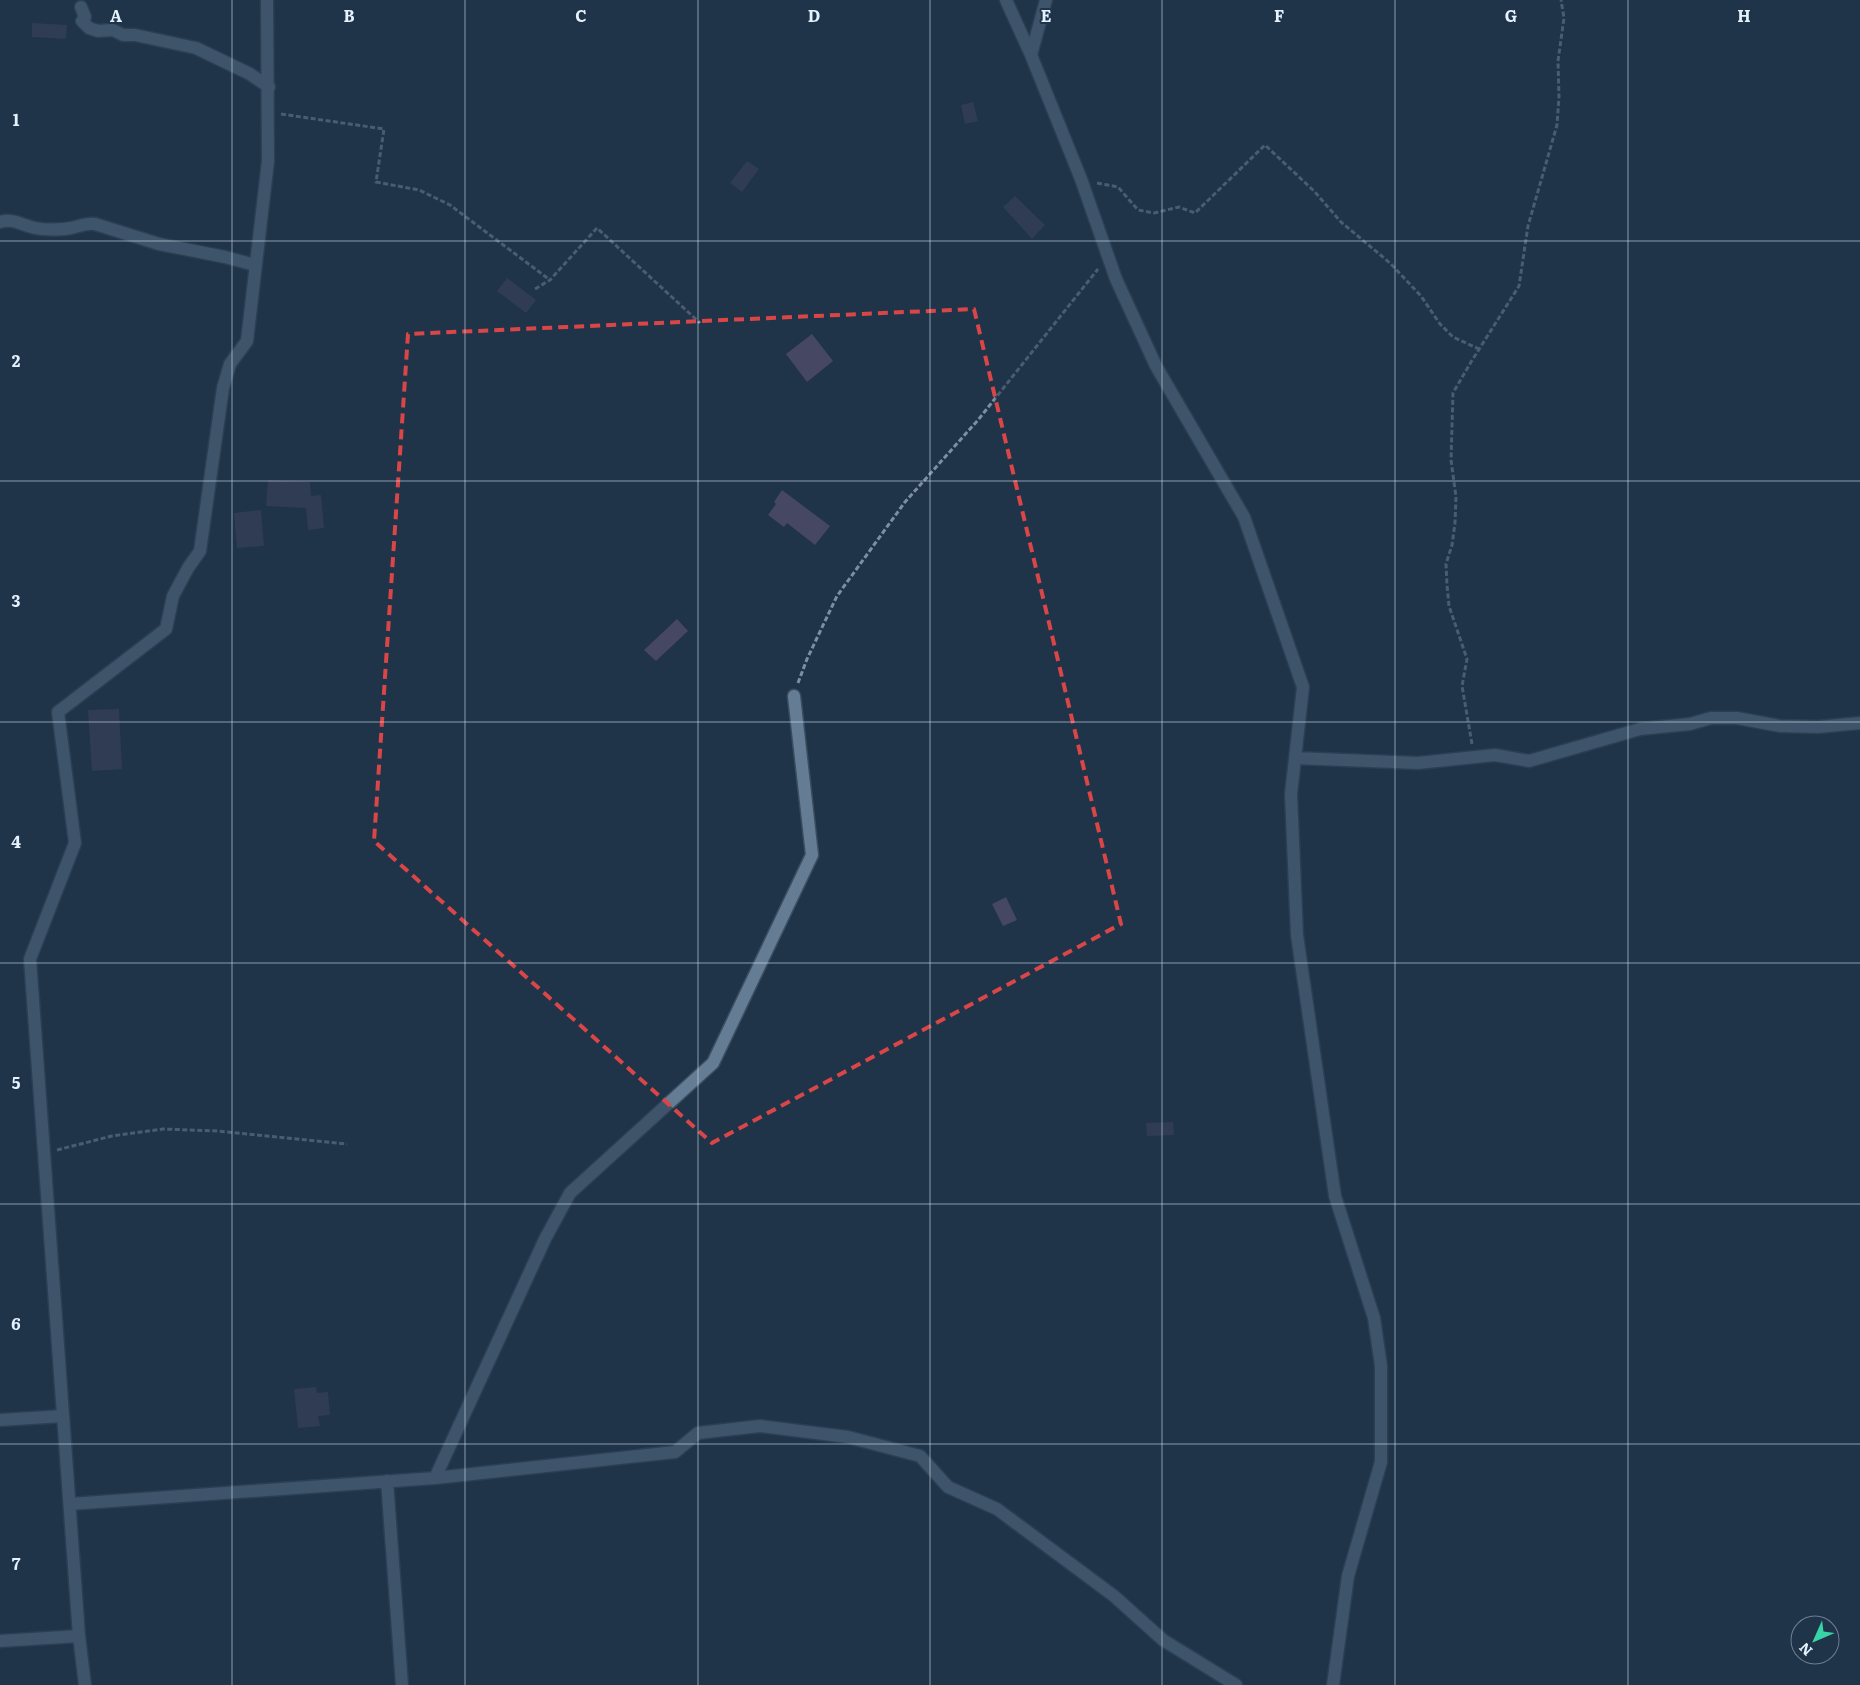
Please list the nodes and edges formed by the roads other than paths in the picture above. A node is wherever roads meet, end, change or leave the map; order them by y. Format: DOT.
graph roads {
  1 [pos="267,0"];
  2 [pos="1006,0"];
  3 [pos="1046,0"];
  4 [pos="81,7"];
  5 [pos="1031,55"];
  6 [pos="269,87"];
  7 [pos="0,222"];
  8 [pos="256,265"];
  9 [pos="794,696"];
  10 [pos="1860,723"];
  11 [pos="1295,758"];
  12 [pos="63,1416"];
  13 [pos="0,1420"];
  14 [pos="436,1478"];
  15 [pos="387,1481"];
  16 [pos="70,1504"];
  17 [pos="79,1636"];
  18 [pos="0,1641"];
  19 [pos="85,1685"];
  20 [pos="402,1685"];
  21 [pos="1236,1685"];
  22 [pos="1333,1685"];
  1 -- 6 [label="street"];
  2 -- 5 [label="street"];
  3 -- 5 [label="street"];
  4 -- 6 [label="street"];
  5 -- 11 [label="street"];
  6 -- 8 [label="street"];
  7 -- 8 [label="street"];
  8 -- 12 [label="street"];
  9 -- 14 [label="street"];
  10 -- 11 [label="street"];
  11 -- 22 [label="street"];
  12 -- 13 [label="street"];
  12 -- 16 [label="street"];
  14 -- 15 [label="street"];
  14 -- 21 [label="street"];
  15 -- 16 [label="street"];
  15 -- 20 [label="street"];
  16 -- 17 [label="street"];
  17 -- 18 [label="street"];
  17 -- 19 [label="street"];
}
